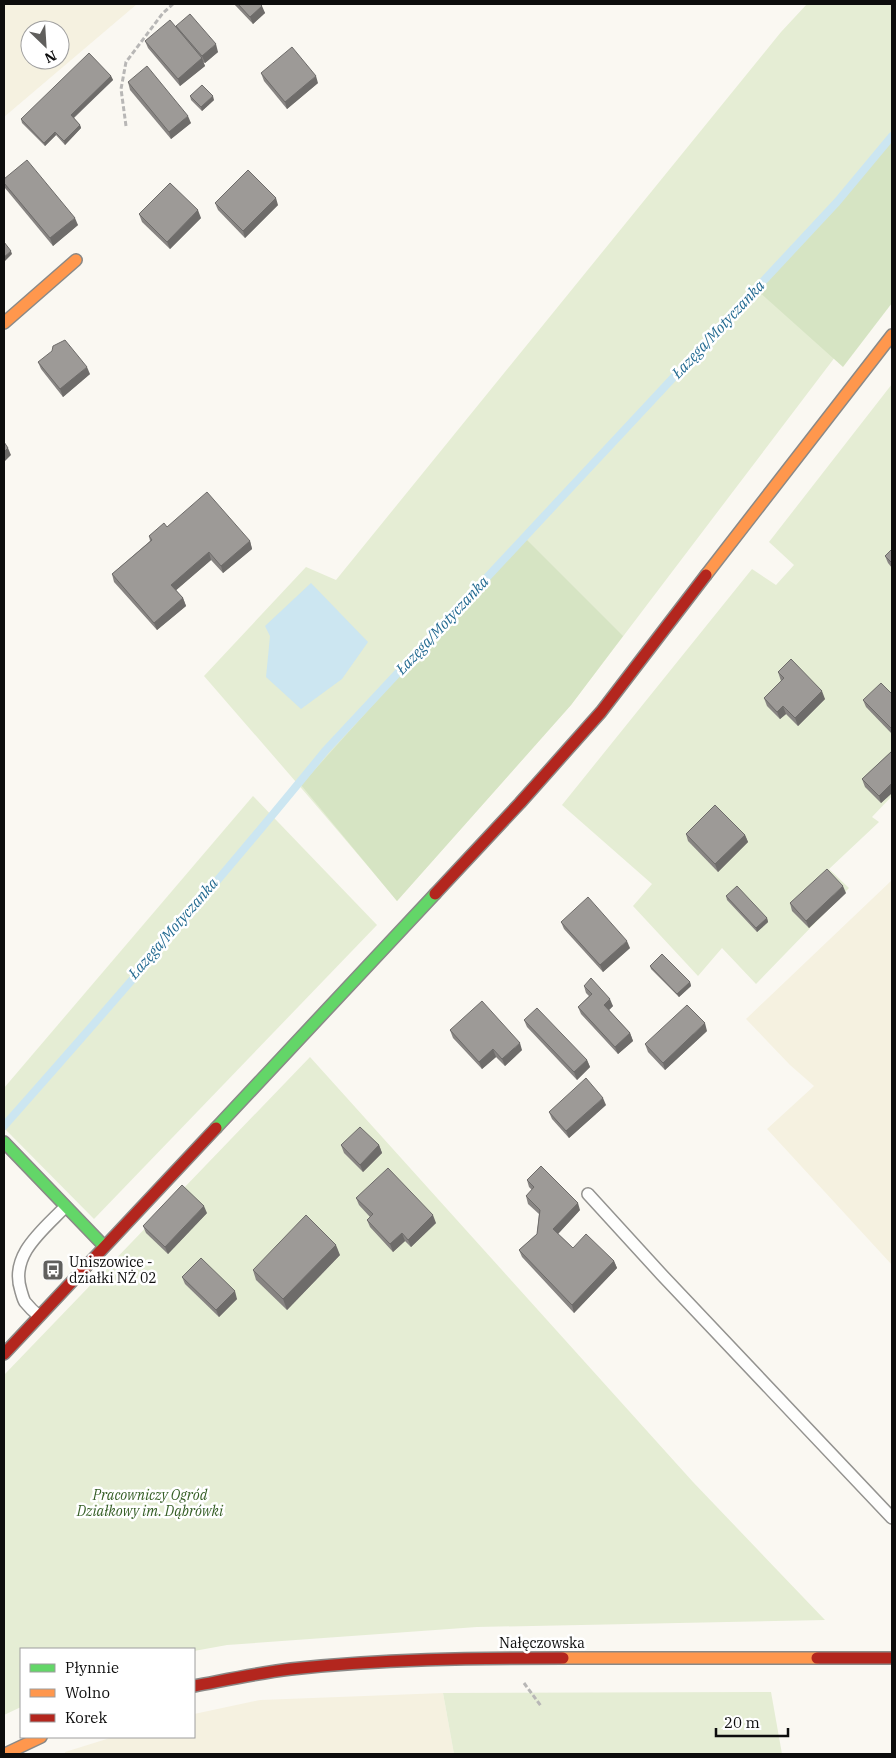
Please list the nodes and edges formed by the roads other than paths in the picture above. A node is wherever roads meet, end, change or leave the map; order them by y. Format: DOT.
graph roads {
  1 [pos="76,260"];
  2 [pos="4,322"];
  3 [pos="892,335"];
  4 [pos="7,1145"];
  5 [pos="588,1194"];
  6 [pos="65,1207"];
  7 [pos="104,1246"];
  8 [pos="38,1316"];
  9 [pos="4,1354"];
  10 [pos="892,1518"];
  11 [pos="892,1658"];
  12 [pos="195,1686"];
  13 [pos="39,1738"];
  14 [pos="5,1754"];
  1 -- 2 [label="street"];
  3 -- 7 [label="street"];
  4 -- 6 [label="street"];
  5 -- 10 [label="lane"];
  6 -- 7 [label="street"];
  6 -- 8 [label="lane"];
  7 -- 8 [label="street"];
  8 -- 9 [label="street"];
  11 -- 12 [label="street, Nałęczowska"];
  13 -- 14 [label="street"];
}
